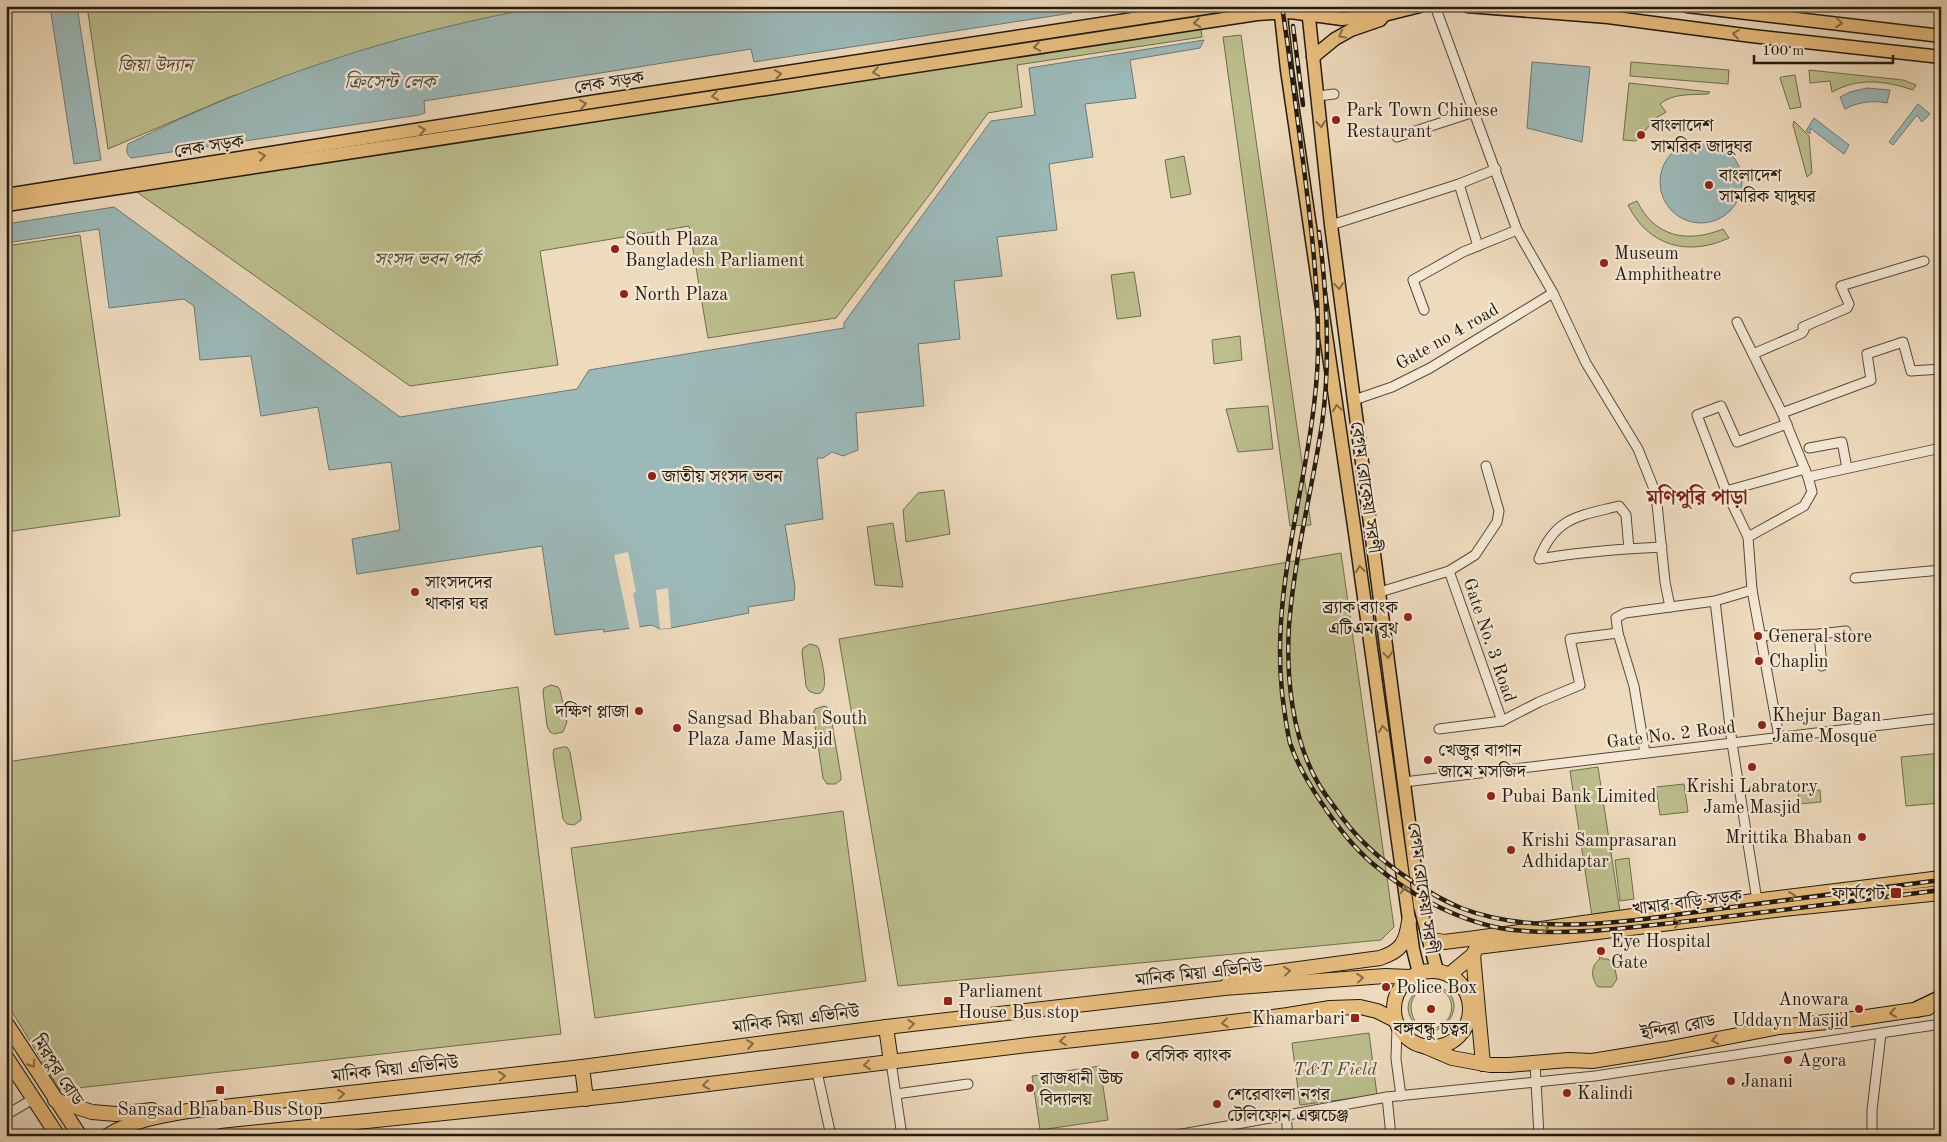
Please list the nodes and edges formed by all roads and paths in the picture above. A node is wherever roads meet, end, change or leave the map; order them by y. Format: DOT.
graph roads {
  1 [pos="1218,6"];
  2 [pos="1420,6"];
  3 [pos="1435,6"];
  4 [pos="1467,6"];
  5 [pos="1686,6"];
  6 [pos="1280,9"];
  7 [pos="1308,11"];
  8 [pos="1384,15"];
  9 [pos="1941,27"];
  10 [pos="1909,31"];
  11 [pos="1941,36"];
  12 [pos="1313,57"];
  13 [pos="1941,57"];
  14 [pos="1334,94"];
  15 [pos="1318,96"];
  16 [pos="1474,112"];
  17 [pos="1397,137"];
  18 [pos="1496,169"];
  19 [pos="1459,184"];
  20 [pos="6,195"];
  21 [pos="6,205"];
  22 [pos="1331,225"];
  23 [pos="1517,230"];
  24 [pos="1478,246"];
  25 [pos="1924,261"];
  26 [pos="1552,293"];
  27 [pos="1424,310"];
  28 [pos="1737,322"];
  29 [pos="1753,354"];
  30 [pos="1941,368"];
  31 [pos="1354,400"];
  32 [pos="1782,412"];
  33 [pos="1787,424"];
  34 [pos="1809,448"];
  35 [pos="1941,448"];
  36 [pos="1486,466"];
  37 [pos="1848,468"];
  38 [pos="1807,473"];
  39 [pos="1726,491"];
  40 [pos="1748,537"];
  41 [pos="1662,547"];
  42 [pos="1629,549"];
  43 [pos="1449,570"];
  44 [pos="1941,570"];
  45 [pos="1855,578"];
  46 [pos="1752,590"];
  47 [pos="1380,592"];
  48 [pos="1714,601"];
  49 [pos="1670,607"];
  50 [pos="1846,631"];
  51 [pos="1618,633"];
  52 [pos="1819,634"];
  53 [pos="1761,636"];
  54 [pos="1822,666"];
  55 [pos="1941,718"];
  56 [pos="1502,721"];
  57 [pos="1439,729"];
  58 [pos="1779,737"];
  59 [pos="1732,743"];
  60 [pos="1645,753"];
  61 [pos="1404,782"];
  62 [pos="1941,878"];
  63 [pos="1941,893"];
  64 [pos="1761,906"];
  65 [pos="1409,921"];
  66 [pos="1428,936"];
  67 [pos="1473,955"];
  68 [pos="1443,973"];
  69 [pos="1415,975"];
  70 [pos="1224,988"];
  71 [pos="1941,998"];
  72 [pos="1941,1006"];
  73 [pos="1918,1009"];
  74 [pos="6,1023"];
  75 [pos="1396,1023"];
  76 [pos="1941,1024"];
  77 [pos="886,1027"];
  78 [pos="1881,1034"];
  79 [pos="1424,1046"];
  80 [pos="6,1057"];
  81 [pos="891,1062"];
  82 [pos="1483,1064"];
  83 [pos="1535,1064"];
  84 [pos="582,1067"];
  85 [pos="817,1072"];
  86 [pos="1535,1083"];
  87 [pos="968,1084"];
  88 [pos="896,1094"];
  89 [pos="1401,1096"];
  90 [pos="1387,1098"];
  91 [pos="33,1099"];
  92 [pos="586,1099"];
  93 [pos="55,1100"];
  94 [pos="188,1112"];
  95 [pos="6,1115"];
  96 [pos="1286,1116"];
  97 [pos="58,1136"];
  98 [pos="80,1136"];
  99 [pos="107,1136"];
  100 [pos="221,1136"];
  101 [pos="831,1136"];
  102 [pos="902,1136"];
  103 [pos="1171,1136"];
  104 [pos="1288,1136"];
  105 [pos="1391,1136"];
  106 [pos="1539,1136"];
  107 [pos="1872,1136"];
  20 -- 1 [label="main road, লেক সড়ক, one-way"];
  2 -- 8 [label="main road"];
  3 -- 16 [label="street"];
  13 -- 4 [label="main road, one-way"];
  5 -- 10 [label="main road, one-way"];
  6 -- 7 [label="main road"];
  6 -- 21 [label="main road, one-way"];
  65 -- 6 [label="main road, বেগম রোকেয়া সরণী, one-way"];
  7 -- 8 [label="main road"];
  7 -- 12 [label="main road, বেগম রোকেয়া সরণী"];
  8 -- 12 [label="main road, one-way"];
  9 -- 10 [label="main road"];
  10 -- 11 [label="main road"];
  12 -- 15 [label="main road, বেগম রোকেয়া সরণী"];
  14 -- 15 [label="street"];
  15 -- 22 [label="main road, বেগম রোকেয়া সরণী, one-way"];
  16 -- 17 [label="street"];
  16 -- 18 [label="street"];
  18 -- 19 [label="street"];
  18 -- 23 [label="street"];
  19 -- 22 [label="street"];
  19 -- 24 [label="street"];
  22 -- 31 [label="main road, বেগম রোকেয়া সরণী, one-way"];
  23 -- 24 [label="street"];
  23 -- 26 [label="street"];
  24 -- 27 [label="street"];
  25 -- 29 [label="street"];
  26 -- 31 [label="street, Gate no 4 road"];
  26 -- 41 [label="street"];
  28 -- 29 [label="street"];
  29 -- 32 [label="street"];
  30 -- 32 [label="street"];
  31 -- 47 [label="main road, বেগম রোকেয়া সরণী"];
  32 -- 33 [label="street"];
  33 -- 38 [label="street"];
  33 -- 39 [label="street"];
  34 -- 37 [label="street"];
  35 -- 37 [label="street"];
  36 -- 43 [label="street, Gate No. 3 Road"];
  37 -- 38 [label="street"];
  38 -- 39 [label="street"];
  38 -- 40 [label="street"];
  39 -- 40 [label="street"];
  40 -- 46 [label="street"];
  41 -- 42 [label="street"];
  41 -- 49 [label="street"];
  42 -- 42 [label="street"];
  43 -- 47 [label="street, Gate No. 3 Road"];
  43 -- 56 [label="street, Gate No. 3 Road"];
  44 -- 45 [label="street"];
  46 -- 48 [label="street"];
  46 -- 53 [label="street"];
  47 -- 61 [label="main road, বেগম রোকেয়া সরণী, one-way"];
  48 -- 49 [label="street"];
  48 -- 59 [label="street"];
  49 -- 51 [label="street"];
  50 -- 52 [label="street"];
  51 -- 56 [label="street"];
  51 -- 60 [label="street"];
  52 -- 53 [label="street"];
  52 -- 54 [label="street"];
  53 -- 58 [label="street"];
  55 -- 58 [label="street, Gate No. 2 Road"];
  56 -- 57 [label="street"];
  58 -- 59 [label="street, Gate No. 2 Road"];
  59 -- 60 [label="street, Gate No. 2 Road"];
  59 -- 64 [label="street"];
  60 -- 61 [label="street, Gate No. 2 Road"];
  61 -- 66 [label="main road, বেগম রোকেয়া সরণী"];
  64 -- 62 [label="highway, one-way"];
  63 -- 64 [label="highway, খামার বাড়ি সড়ক"];
  66 -- 64 [label="highway, one-way"];
  67 -- 64 [label="highway, খামার বাড়ি সড়ক, one-way"];
  65 -- 69 [label="main road, বেগম রোকেয়া সরণী"];
  70 -- 65 [label="highway, one-way"];
  66 -- 68 [label="main road, বেগম রোকেয়া সরণী"];
  67 -- 68 [label="highway, খামার বাড়ি সড়ক"];
  67 -- 82 [label="highway"];
  68 -- 69 [label="highway"];
  68 -- 79 [label="highway"];
  70 -- 69 [label="highway, মানিক মিয়া এভিনিউ, one-way"];
  69 -- 75 [label="highway"];
  77 -- 70 [label="highway, মানিক মিয়া এভিনিউ, one-way"];
  71 -- 73 [label="highway"];
  72 -- 73 [label="highway, ইন্দিরা রোড"];
  73 -- 83 [label="highway, ইন্দিরা রোড, one-way"];
  74 -- 93 [label="highway, মিরপুর রোড, one-way"];
  75 -- 79 [label="highway"];
  75 -- 81 [label="highway, one-way"];
  75 -- 89 [label="street"];
  76 -- 78 [label="street, ইন্দিরা রোড"];
  77 -- 81 [label="highway"];
  84 -- 77 [label="highway, মানিক মিয়া এভিনিউ, one-way"];
  78 -- 86 [label="street, ইন্দিরা রোড"];
  78 -- 107 [label="street"];
  79 -- 82 [label="highway, ইন্দিরা রোড"];
  80 -- 91 [label="highway, মিরপুর রোড"];
  81 -- 85 [label="highway, one-way"];
  81 -- 88 [label="street"];
  82 -- 83 [label="highway, ইন্দিরা রোড"];
  83 -- 86 [label="street"];
  84 -- 92 [label="highway"];
  94 -- 84 [label="highway, মানিক মিয়া এভিনিউ, one-way"];
  85 -- 92 [label="highway, one-way"];
  85 -- 101 [label="street"];
  86 -- 89 [label="street, ইন্দিরা রোড"];
  86 -- 106 [label="street"];
  87 -- 88 [label="street"];
  88 -- 102 [label="street"];
  89 -- 90 [label="street, ইন্দিরা রোড"];
  90 -- 96 [label="street, ইন্দিরা রোড"];
  90 -- 105 [label="street"];
  91 -- 95 [label="street"];
  91 -- 97 [label="highway, মিরপুর রোড"];
  92 -- 100 [label="highway"];
  93 -- 94 [label="highway, মানিক মিয়া এভিনিউ"];
  93 -- 98 [label="highway, মিরপুর রোড"];
  94 -- 99 [label="highway, মানিক মিয়া এভিনিউ"];
  96 -- 103 [label="street, ইন্দিরা রোড"];
  96 -- 104 [label="street"];
}
